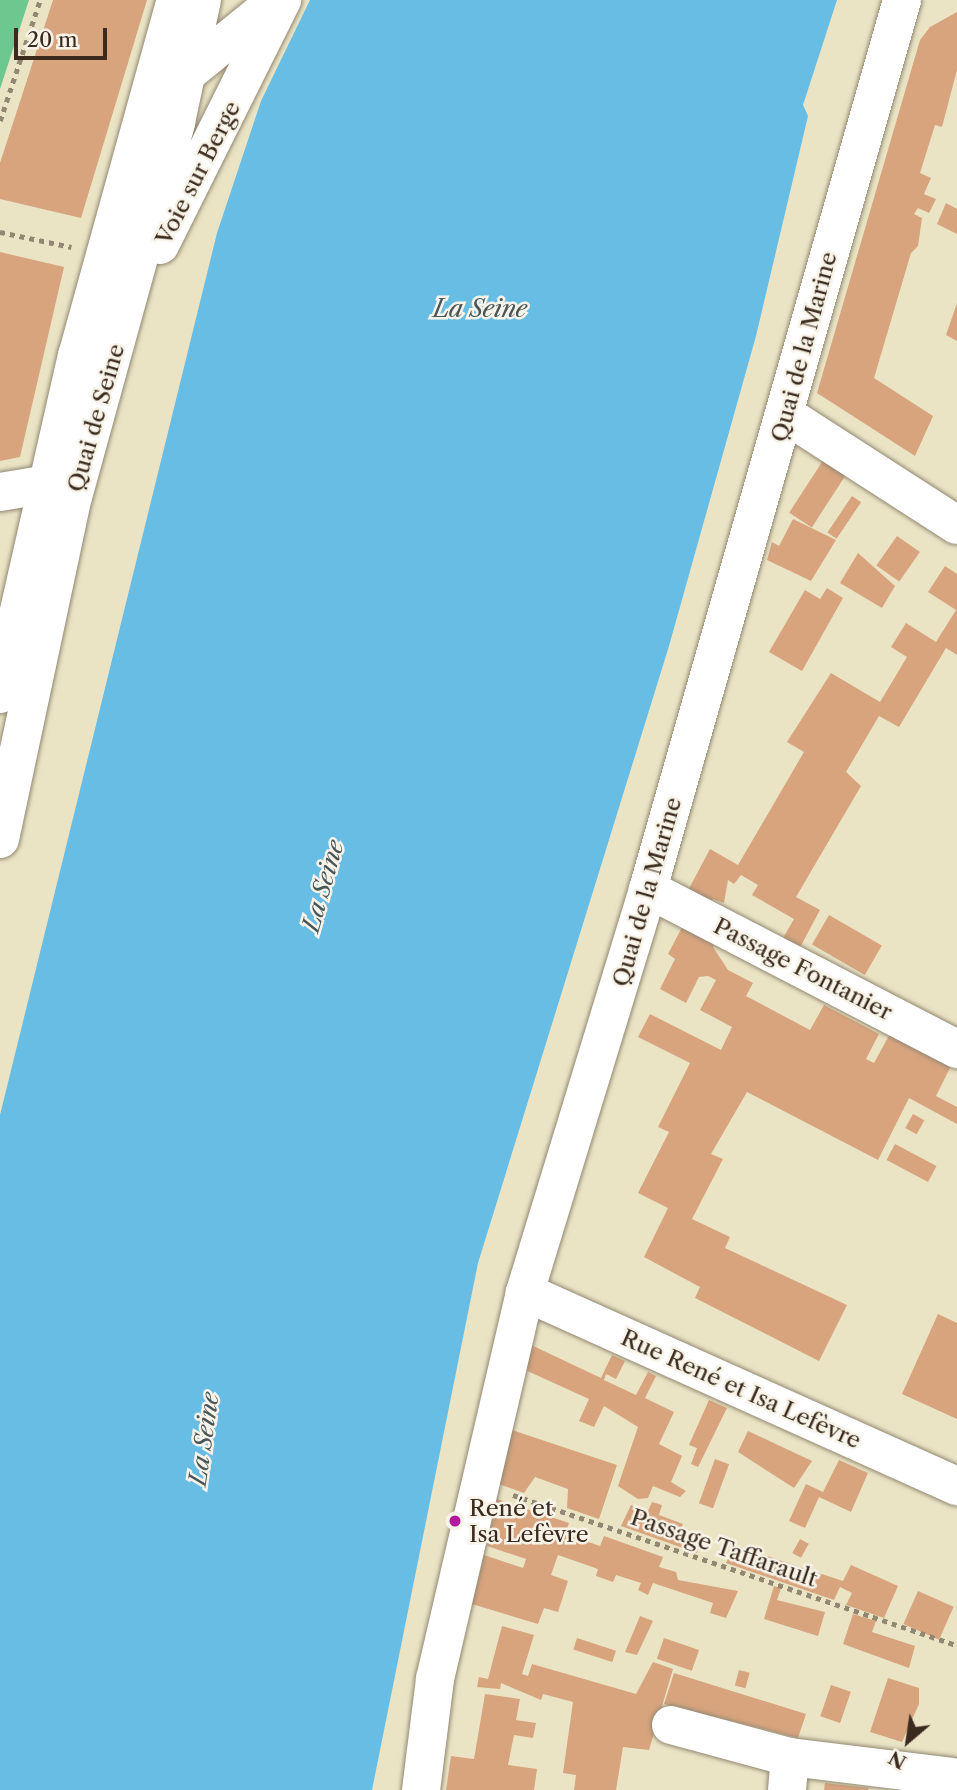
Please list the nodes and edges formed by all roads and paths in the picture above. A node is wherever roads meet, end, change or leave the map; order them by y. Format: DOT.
graph roads {
  1 [pos="40,0"];
  2 [pos="176,0"];
  3 [pos="202,0"];
  4 [pos="280,0"];
  5 [pos="902,0"];
  6 [pos="189,67"];
  7 [pos="0,121"];
  8 [pos="137,153"];
  9 [pos="0,232"];
  10 [pos="79,248"];
  11 [pos="145,255"];
  12 [pos="117,346"];
  13 [pos="786,415"];
  14 [pos="48,484"];
  15 [pos="0,492"];
  16 [pos="957,524"];
  17 [pos="0,694"];
  18 [pos="0,839"];
  19 [pos="648,889"];
  20 [pos="957,1049"];
  21 [pos="525,1292"];
  22 [pos="480,1486"];
  23 [pos="957,1486"];
  24 [pos="957,1645"];
  25 [pos="671,1725"];
  26 [pos="788,1774"];
  27 [pos="952,1776"];
  28 [pos="421,1790"];
  1 -- 7 [label="path"];
  2 -- 8 [label="street, Quai de Seine"];
  3 -- 6 [label="street"];
  4 -- 6 [label="street"];
  4 -- 11 [label="street, Voie sur Berge"];
  5 -- 13 [label="street, Quai de la Marine"];
  6 -- 8 [label="street"];
  6 -- 11 [label="street"];
  8 -- 14 [label="street, Quai de Seine"];
  9 -- 10 [label="path"];
  11 -- 12 [label="street, Voie sur Berge"];
  12 -- 18 [label="street, Quai de Seine"];
  13 -- 16 [label="street"];
  13 -- 19 [label="street, Quai de la Marine"];
  14 -- 15 [label="street"];
  14 -- 17 [label="street, Quai de Seine"];
  19 -- 20 [label="street, Passage Fontanier"];
  19 -- 21 [label="street, Quai de la Marine"];
  21 -- 22 [label="street, Quai de la Marine"];
  21 -- 23 [label="street, Rue René et Isa Lefèvre"];
  22 -- 24 [label="path, Passage Taffarault"];
  22 -- 28 [label="street, Quai de la Marine"];
  25 -- 26 [label="street"];
  26 -- 27 [label="street"];
}
